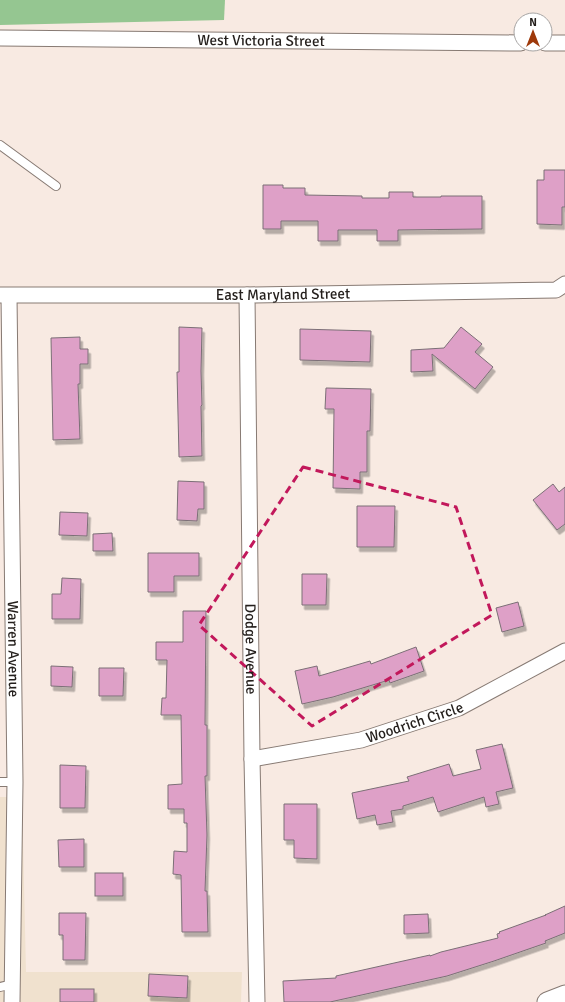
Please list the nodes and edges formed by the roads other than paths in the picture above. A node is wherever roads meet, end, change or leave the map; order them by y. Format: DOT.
graph roads {
  1 [pos="0,38"];
  2 [pos="513,43"];
  3 [pos="553,43"];
  4 [pos="565,43"];
  5 [pos="0,144"];
  6 [pos="56,186"];
  7 [pos="565,284"];
  8 [pos="5,295"];
  9 [pos="247,295"];
  10 [pos="565,651"];
  11 [pos="252,759"];
  12 [pos="0,782"];
  13 [pos="15,782"];
  14 [pos="6,985"];
  15 [pos="565,995"];
  16 [pos="12,1002"];
  17 [pos="257,1002"];
  18 [pos="547,1002"];
  1 -- 2 [label="street, West Victoria Street"];
  3 -- 4 [label="street"];
  5 -- 6 [label="lane"];
  7 -- 9 [label="street, East Maryland Street"];
  8 -- 9 [label="street, East Maryland Street"];
  8 -- 13 [label="street, Warren Avenue"];
  9 -- 11 [label="street, Dodge Avenue"];
  10 -- 11 [label="street, Woodrich Circle"];
  11 -- 17 [label="street, Dodge Avenue"];
  12 -- 13 [label="lane"];
  13 -- 14 [label="street, Warren Avenue"];
  14 -- 16 [label="street, Warren Avenue"];
  15 -- 18 [label="street"];
}
